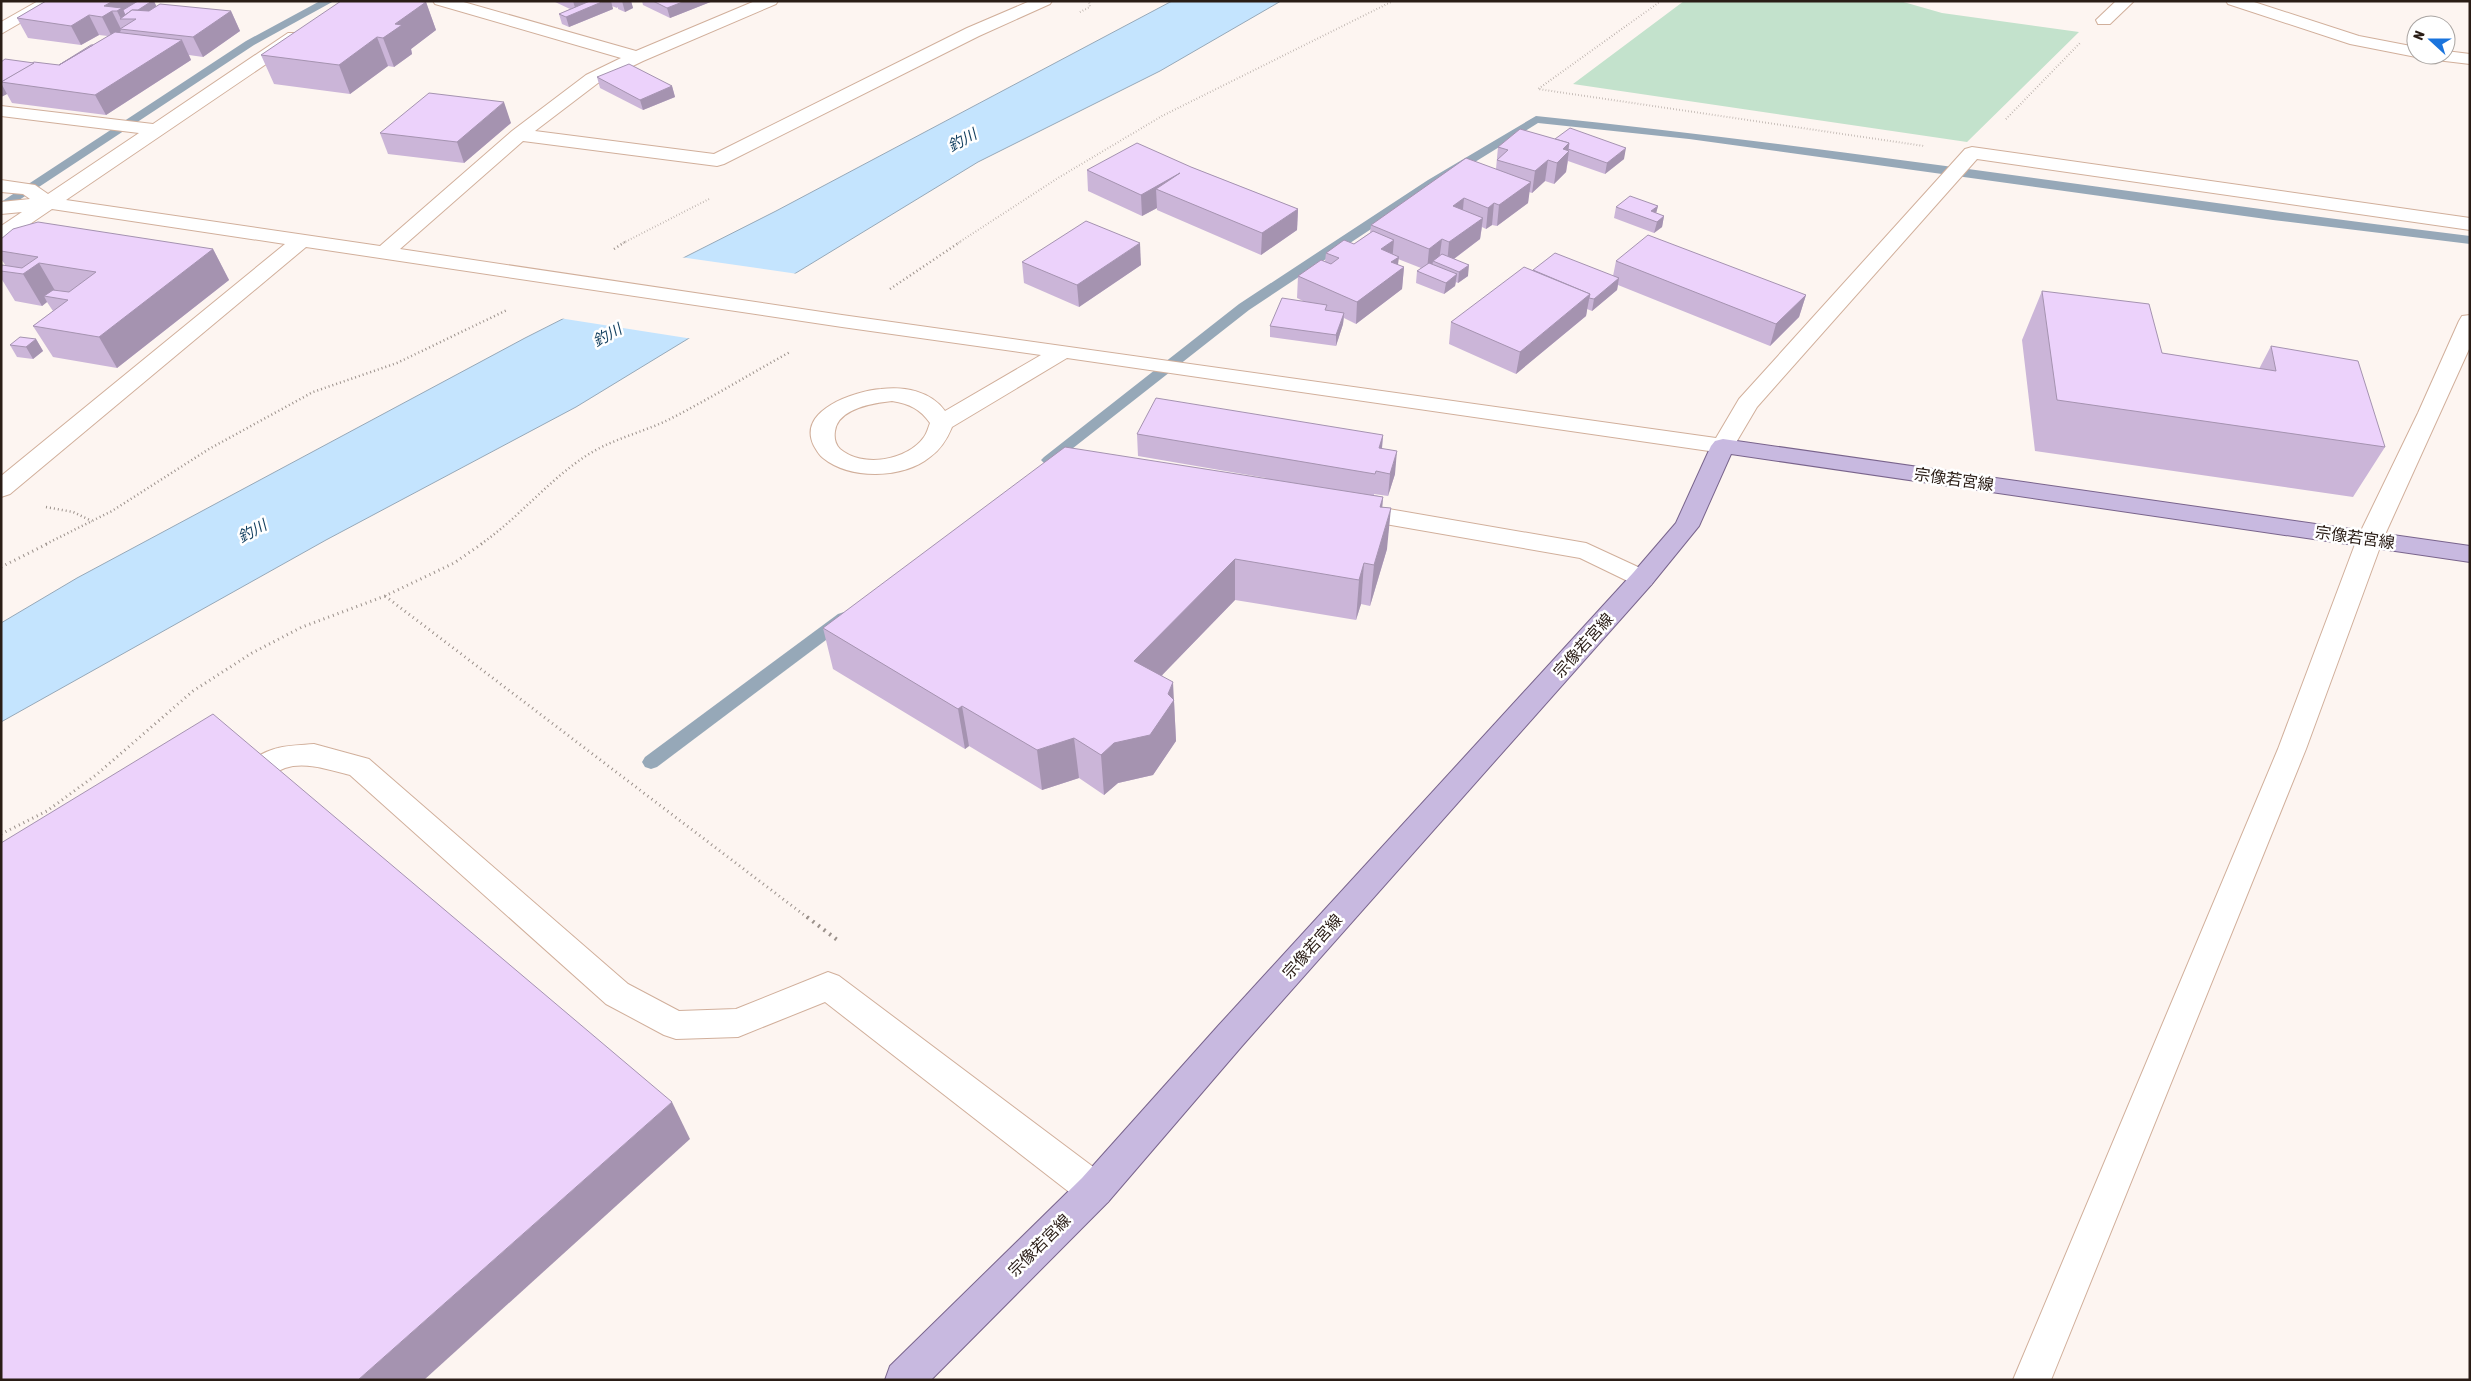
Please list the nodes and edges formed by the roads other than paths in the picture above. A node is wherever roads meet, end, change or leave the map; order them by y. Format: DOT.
graph roads {
  1 [pos="50,1"];
  2 [pos="441,1"];
  3 [pos="770,1"];
  4 [pos="1044,1"];
  5 [pos="2126,1"];
  6 [pos="2234,1"];
  7 [pos="2104,20"];
  8 [pos="1,29"];
  9 [pos="307,30"];
  10 [pos="2406,50"];
  11 [pos="637,57"];
  12 [pos="2456,57"];
  13 [pos="2470,59"];
  14 [pos="1,111"];
  15 [pos="156,130"];
  16 [pos="519,136"];
  17 [pos="1,186"];
  18 [pos="48,203"];
  19 [pos="1,208"];
  20 [pos="2470,224"];
  21 [pos="1,235"];
  22 [pos="301,241"];
  23 [pos="384,253"];
  24 [pos="2470,321"];
  25 [pos="1063,350"];
  26 [pos="942,422"];
  27 [pos="1723,446"];
  28 [pos="1,489"];
  29 [pos="1330,507"];
  30 [pos="2370,539"];
  31 [pos="2470,554"];
  32 [pos="1642,579"];
  33 [pos="214,799"];
  34 [pos="1095,1190"];
  35 [pos="904,1380"];
  36 [pos="2032,1380"];
  1 -- 8 [label="street"];
  2 -- 11 [label="street"];
  3 -- 11 [label="street"];
  4 -- 16 [label="street"];
  5 -- 7 [label="street"];
  6 -- 10 [label="street"];
  9 -- 15 [label="street"];
  11 -- 16 [label="street"];
  12 -- 13 [label="street"];
  14 -- 15 [label="street"];
  15 -- 18 [label="street"];
  16 -- 23 [label="street"];
  17 -- 18 [label="street"];
  18 -- 19 [label="street"];
  18 -- 21 [label="street"];
  18 -- 22 [label="street"];
  20 -- 27 [label="street"];
  22 -- 23 [label="street"];
  22 -- 28 [label="street"];
  23 -- 25 [label="street"];
  24 -- 30 [label="street"];
  25 -- 26 [label="street"];
  25 -- 27 [label="street"];
  26 -- 26 [label="street"];
  27 -- 30 [label="main road, 宗像若宮線"];
  27 -- 32 [label="main road, 宗像若宮線"];
  29 -- 32 [label="street"];
  30 -- 31 [label="main road, 宗像若宮線"];
  30 -- 36 [label="street"];
  32 -- 34 [label="main road, 宗像若宮線"];
  33 -- 34 [label="street"];
  34 -- 35 [label="main road, 宗像若宮線"];
}
